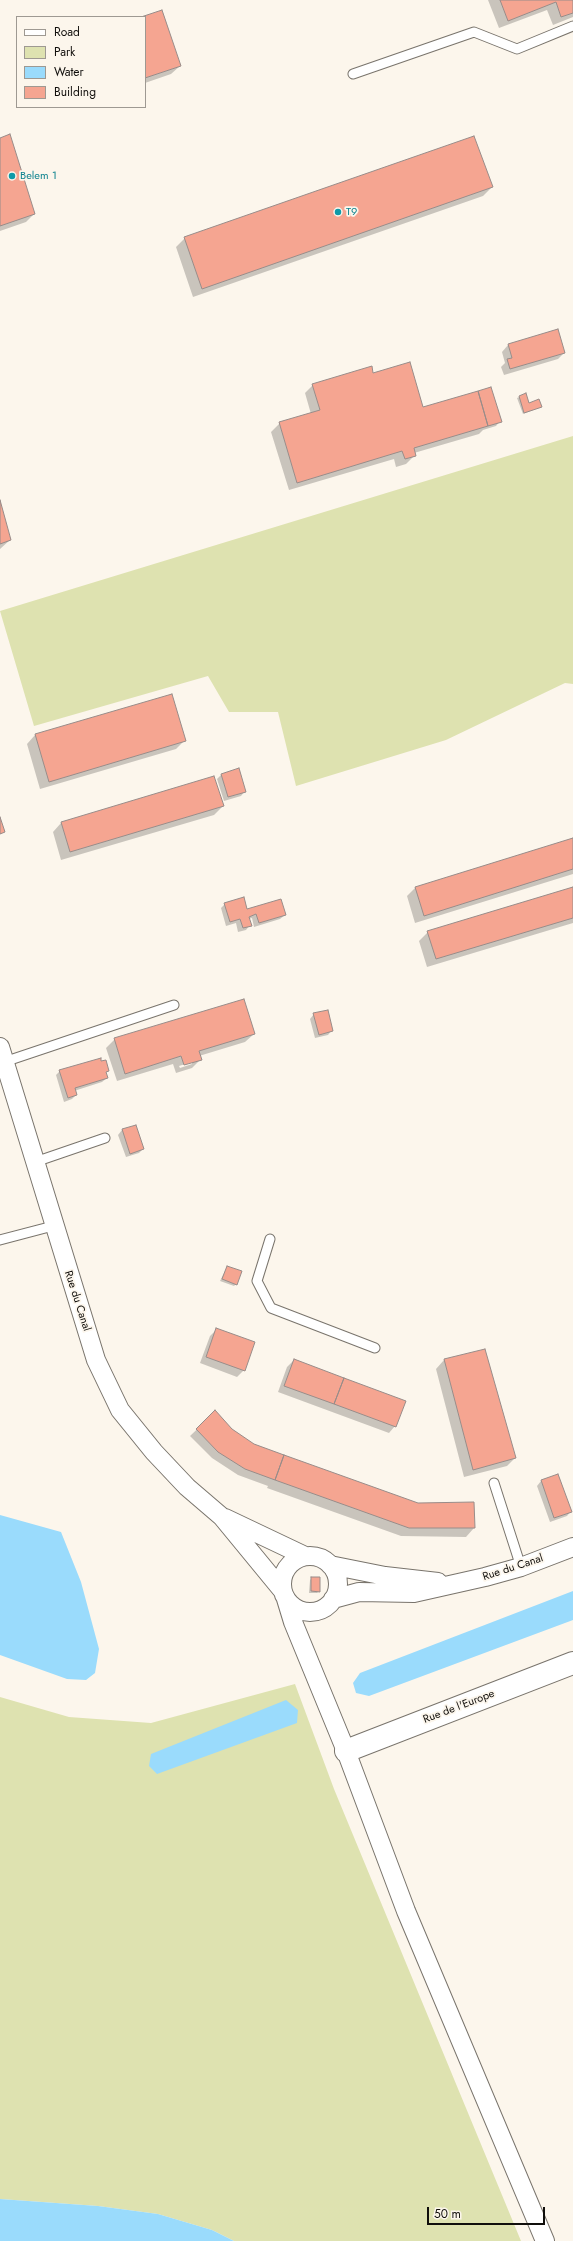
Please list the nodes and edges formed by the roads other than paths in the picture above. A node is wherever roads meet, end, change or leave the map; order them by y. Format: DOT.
graph roads {
  1 [pos="573,26"];
  2 [pos="353,74"];
  3 [pos="174,1005"];
  4 [pos="2,1054"];
  5 [pos="105,1138"];
  6 [pos="35,1162"];
  7 [pos="53,1226"];
  8 [pos="270,1239"];
  9 [pos="0,1240"];
  10 [pos="374,1348"];
  11 [pos="494,1483"];
  12 [pos="222,1517"];
  13 [pos="573,1547"];
  14 [pos="305,1556"];
  15 [pos="330,1565"];
  16 [pos="521,1567"];
  17 [pos="452,1584"];
  18 [pos="284,1595"];
  19 [pos="333,1599"];
  20 [pos="319,1610"];
  21 [pos="308,1656"];
  22 [pos="573,1663"];
  23 [pos="346,1751"];
  24 [pos="545,2241"];
  1 -- 2 [label="lane"];
  3 -- 4 [label="lane"];
  4 -- 6 [label="street, Rue du Canal"];
  5 -- 6 [label="lane"];
  6 -- 7 [label="street, Rue du Canal"];
  7 -- 9 [label="lane"];
  7 -- 12 [label="street, Rue du Canal"];
  8 -- 10 [label="lane"];
  11 -- 16 [label="lane"];
  12 -- 14 [label="street, Rue du Canal"];
  12 -- 18 [label="street, Rue du Canal"];
  13 -- 16 [label="street, Rue du Canal"];
  14 -- 15 [label="street, Rue du Canal"];
  14 -- 18 [label="street"];
  15 -- 17 [label="street, Rue du Canal"];
  15 -- 19 [label="street"];
  16 -- 17 [label="street, Rue du Canal"];
  17 -- 19 [label="street, Rue du Canal"];
  18 -- 20 [label="street, Rue du Canal"];
  18 -- 21 [label="street"];
  19 -- 20 [label="street, Rue du Canal"];
  20 -- 21 [label="street"];
  21 -- 23 [label="street"];
  22 -- 23 [label="street, Rue de l'Europe"];
  23 -- 24 [label="street"];
}
